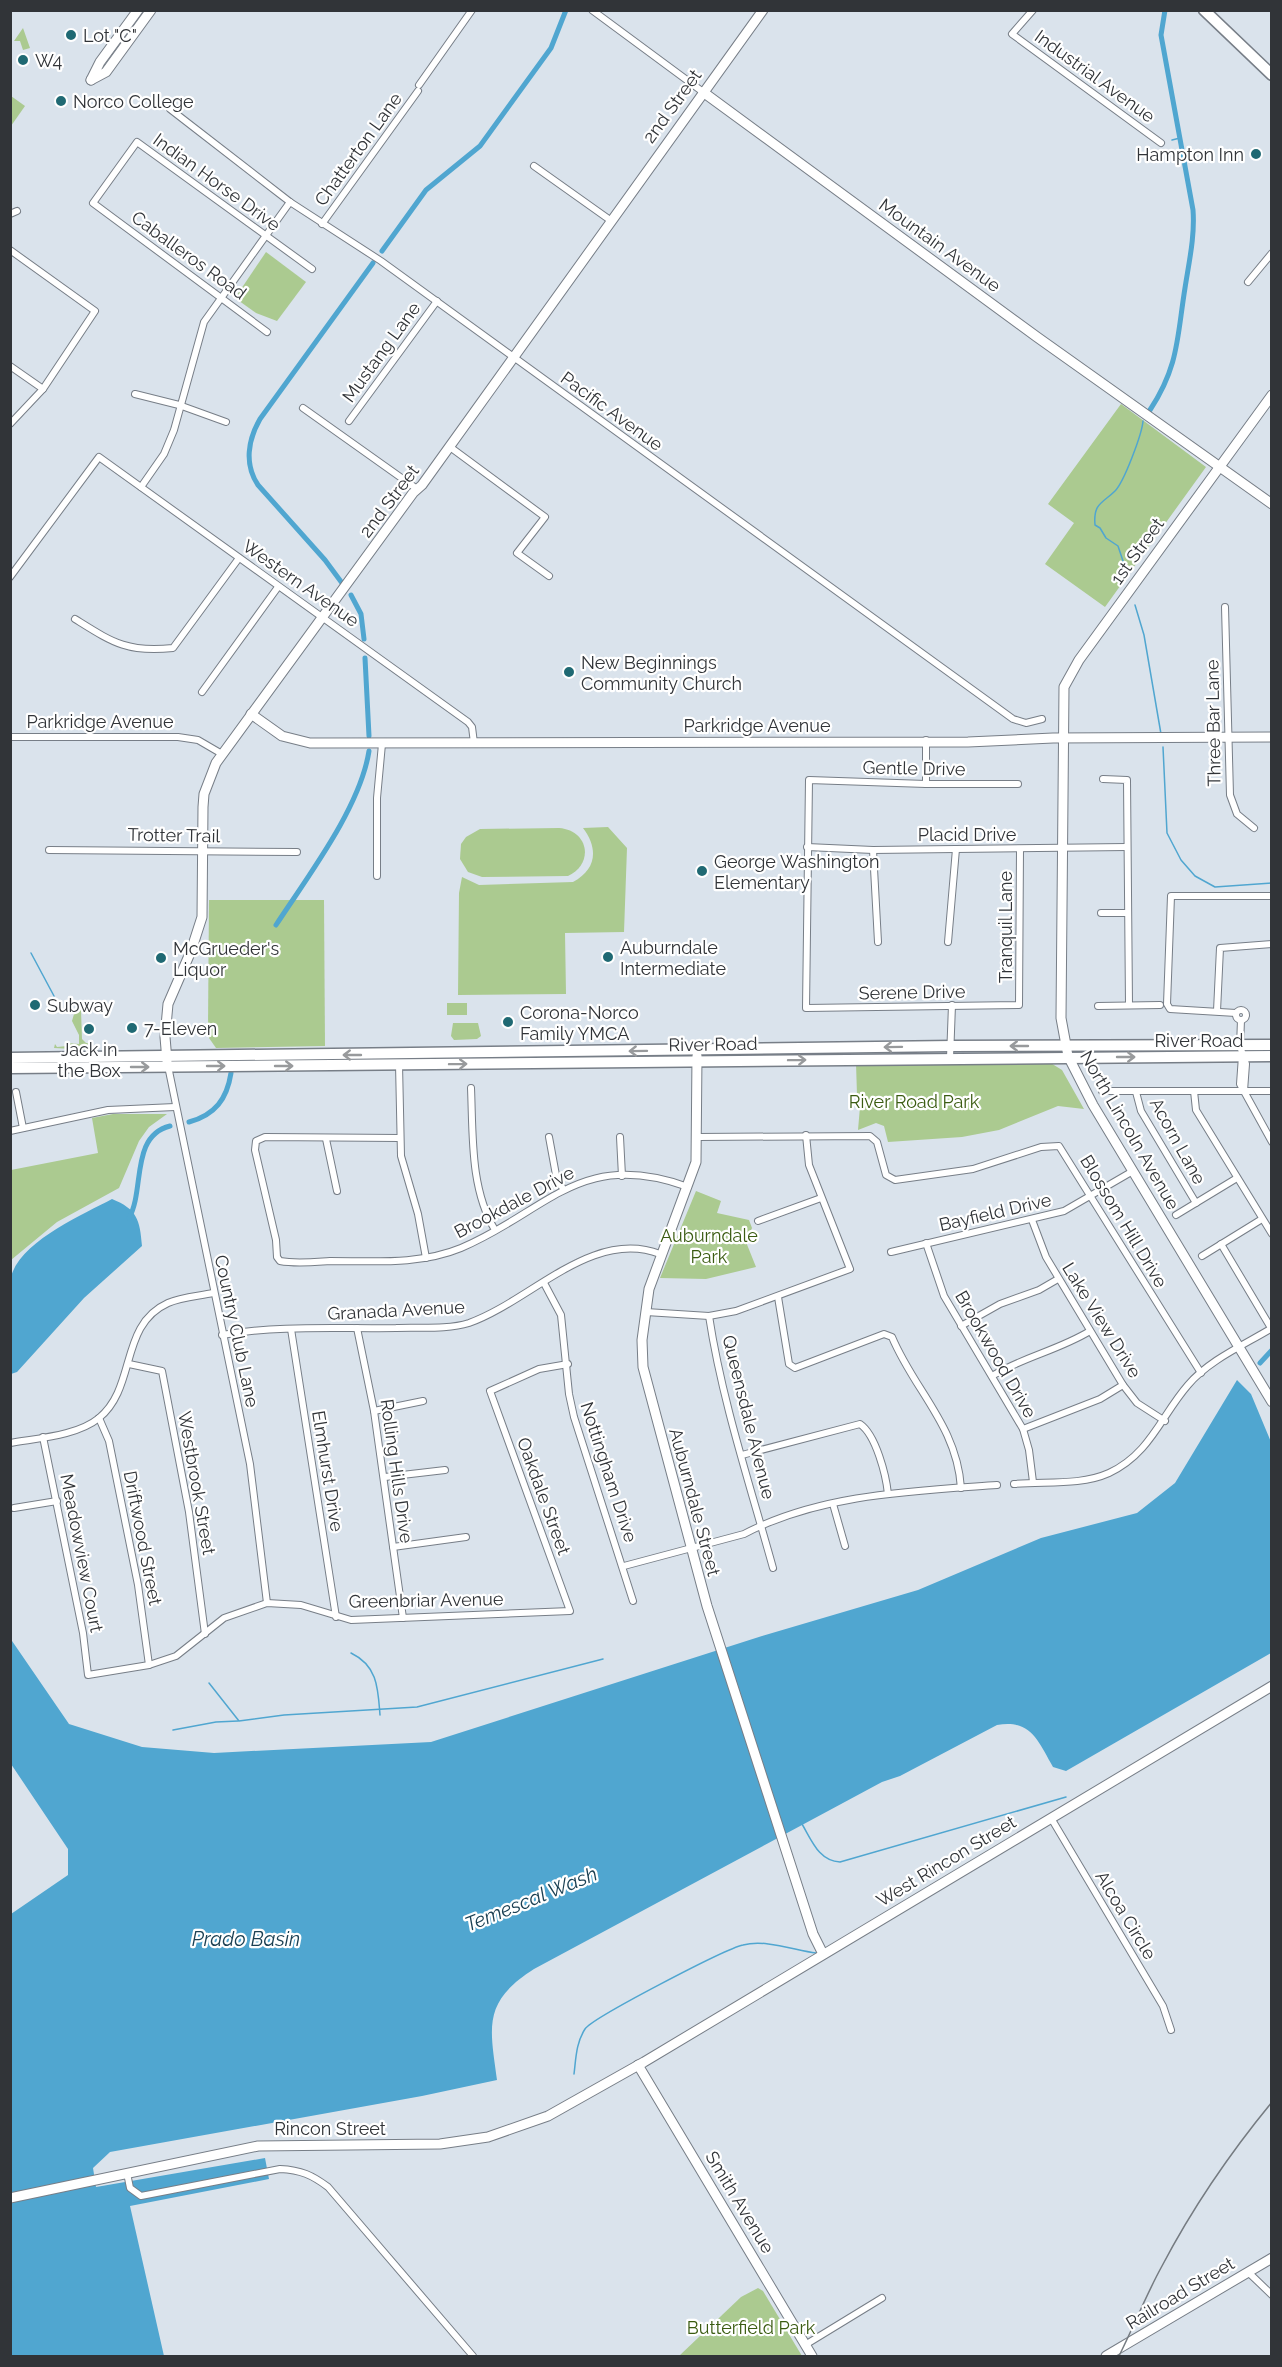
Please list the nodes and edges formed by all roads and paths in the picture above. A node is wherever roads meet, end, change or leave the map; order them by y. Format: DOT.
graph roads {
  1 [pos="138,10"];
  2 [pos="151,10"];
  3 [pos="472,10"];
  4 [pos="592,10"];
  5 [pos="763,10"];
  6 [pos="1033,10"];
  7 [pos="1204,10"];
  8 [pos="1272,75"];
  9 [pos="703,92"];
  10 [pos="170,109"];
  11 [pos="1161,143"];
  12 [pos="534,166"];
  13 [pos="93,202"];
  14 [pos="290,202"];
  15 [pos="610,220"];
  16 [pos="322,224"];
  17 [pos="267,236"];
  18 [pos="10,250"];
  19 [pos="1272,253"];
  20 [pos="312,269"];
  21 [pos="1248,282"];
  22 [pos="222,298"];
  23 [pos="437,301"];
  24 [pos="267,332"];
  25 [pos="514,357"];
  26 [pos="10,366"];
  27 [pos="43,389"];
  28 [pos="135,394"];
  29 [pos="1270,400"];
  30 [pos="179,405"];
  31 [pos="303,408"];
  32 [pos="349,421"];
  33 [pos="226,422"];
  34 [pos="10,424"];
  35 [pos="450,447"];
  36 [pos="1220,467"];
  37 [pos="141,487"];
  38 [pos="417,489"];
  39 [pos="1272,504"];
  40 [pos="238,558"];
  41 [pos="549,576"];
  42 [pos="10,577"];
  43 [pos="278,586"];
  44 [pos="1225,607"];
  45 [pos="323,618"];
  46 [pos="75,619"];
  47 [pos="202,692"];
  48 [pos="251,714"];
  49 [pos="1042,719"];
  50 [pos="10,737"];
  51 [pos="1230,737"];
  52 [pos="1272,737"];
  53 [pos="1062,738"];
  54 [pos="926,740"];
  55 [pos="474,743"];
  56 [pos="378,744"];
  57 [pos="222,754"];
  58 [pos="1103,779"];
  59 [pos="926,784"];
  60 [pos="1018,784"];
  61 [pos="1254,828"];
  62 [pos="807,847"];
  63 [pos="1127,847"];
  64 [pos="956,849"];
  65 [pos="1020,849"];
  66 [pos="1062,849"];
  67 [pos="50,850"];
  68 [pos="202,850"];
  69 [pos="873,850"];
  70 [pos="297,852"];
  71 [pos="377,876"];
  72 [pos="1272,896"];
  73 [pos="1101,913"];
  74 [pos="1128,913"];
  75 [pos="878,942"];
  76 [pos="948,942"];
  77 [pos="1272,944"];
  78 [pos="952,1005"];
  79 [pos="1019,1005"];
  80 [pos="1129,1005"];
  81 [pos="1160,1005"];
  82 [pos="1098,1006"];
  83 [pos="1217,1011"];
  84 [pos="1272,1045"];
  85 [pos="952,1046"];
  86 [pos="1066,1051"];
  87 [pos="1241,1051"];
  88 [pos="697,1056"];
  89 [pos="1272,1056"];
  90 [pos="10,1058"];
  91 [pos="950,1058"];
  92 [pos="399,1060"];
  93 [pos="167,1061"];
  94 [pos="10,1068"];
  95 [pos="471,1088"];
  96 [pos="1102,1090"];
  97 [pos="1194,1091"];
  98 [pos="1244,1091"];
  99 [pos="1272,1091"];
  100 [pos="16,1092"];
  101 [pos="1136,1092"];
  102 [pos="175,1107"];
  103 [pos="23,1128"];
  104 [pos="10,1131"];
  105 [pos="806,1135"];
  106 [pos="549,1137"];
  107 [pos="620,1137"];
  108 [pos="698,1137"];
  109 [pos="400,1138"];
  110 [pos="326,1139"];
  111 [pos="1272,1142"];
  112 [pos="1133,1171"];
  113 [pos="622,1176"];
  114 [pos="1237,1178"];
  115 [pos="689,1187"];
  116 [pos="563,1189"];
  117 [pos="337,1191"];
  118 [pos="1092,1196"];
  119 [pos="821,1198"];
  120 [pos="1196,1203"];
  121 [pos="1176,1215"];
  122 [pos="1262,1219"];
  123 [pos="1032,1220"];
  124 [pos="758,1221"];
  125 [pos="495,1230"];
  126 [pos="1272,1234"];
  127 [pos="926,1243"];
  128 [pos="1221,1244"];
  129 [pos="891,1252"];
  130 [pos="660,1254"];
  131 [pos="1202,1256"];
  132 [pos="426,1258"];
  133 [pos="1058,1279"];
  134 [pos="544,1283"];
  135 [pos="213,1293"];
  136 [pos="778,1297"];
  137 [pos="646,1312"];
  138 [pos="709,1316"];
  139 [pos="961,1326"];
  140 [pos="357,1328"];
  141 [pos="1271,1328"];
  142 [pos="291,1329"];
  143 [pos="1090,1331"];
  144 [pos="222,1335"];
  145 [pos="1239,1347"];
  146 [pos="129,1364"];
  147 [pos="568,1365"];
  148 [pos="1201,1373"];
  149 [pos="992,1376"];
  150 [pos="1122,1384"];
  151 [pos="423,1401"];
  152 [pos="1272,1402"];
  153 [pos="374,1411"];
  154 [pos="99,1418"];
  155 [pos="1164,1421"];
  156 [pos="1023,1429"];
  157 [pos="43,1437"];
  158 [pos="10,1443"];
  159 [pos="742,1455"];
  160 [pos="445,1470"];
  161 [pos="384,1477"];
  162 [pos="1032,1482"];
  163 [pos="1014,1484"];
  164 [pos="997,1485"];
  165 [pos="962,1488"];
  166 [pos="888,1494"];
  167 [pos="57,1501"];
  168 [pos="833,1504"];
  169 [pos="14,1508"];
  170 [pos="761,1525"];
  171 [pos="466,1537"];
  172 [pos="845,1546"];
  173 [pos="393,1547"];
  174 [pos="691,1549"];
  175 [pos="624,1566"];
  176 [pos="773,1568"];
  177 [pos="633,1601"];
  178 [pos="267,1603"];
  179 [pos="570,1611"];
  180 [pos="336,1617"];
  181 [pos="402,1618"];
  182 [pos="206,1634"];
  183 [pos="149,1665"];
  184 [pos="88,1675"];
  185 [pos="1272,1686"];
  186 [pos="1051,1818"];
  187 [pos="824,1954"];
  188 [pos="1171,2030"];
  189 [pos="638,2066"];
  190 [pos="127,2174"];
  191 [pos="10,2198"];
  192 [pos="1272,2258"];
  193 [pos="1248,2272"];
  194 [pos="1272,2295"];
  195 [pos="882,2298"];
  196 [pos="805,2345"];
  197 [pos="473,2356"];
  198 [pos="812,2356"];
  199 [pos="1106,2356"];
  1 -- 2 [label="main road"];
  3 -- 16 [label="street, Chatterton Lane"];
  4 -- 9 [label="street, Mountain Avenue"];
  5 -- 9 [label="main road, 2nd Street"];
  6 -- 11 [label="street, Industrial Avenue"];
  7 -- 8 [label="main road"];
  9 -- 15 [label="main road, 2nd Street"];
  9 -- 36 [label="main road, Mountain Avenue"];
  10 -- 14 [label="street, Pacific Avenue"];
  12 -- 15 [label="street"];
  13 -- 17 [label="street, Indian Horse Drive"];
  13 -- 22 [label="street, Caballeros Road"];
  14 -- 16 [label="street, Pacific Avenue"];
  14 -- 17 [label="street"];
  15 -- 25 [label="main road, 2nd Street"];
  16 -- 23 [label="street, Pacific Avenue"];
  17 -- 20 [label="street, Indian Horse Drive"];
  17 -- 22 [label="street"];
  18 -- 27 [label="street"];
  19 -- 21 [label="street"];
  22 -- 24 [label="street, Caballeros Road"];
  22 -- 30 [label="street"];
  23 -- 25 [label="street, Pacific Avenue"];
  23 -- 32 [label="street, Mustang Lane"];
  25 -- 35 [label="main road, 2nd Street"];
  25 -- 49 [label="street, Pacific Avenue"];
  26 -- 27 [label="street"];
  27 -- 34 [label="street"];
  28 -- 30 [label="street"];
  29 -- 36 [label="main road, 1st Street"];
  30 -- 33 [label="street"];
  30 -- 37 [label="street"];
  31 -- 38 [label="street"];
  35 -- 38 [label="main road, 2nd Street"];
  35 -- 41 [label="street"];
  36 -- 39 [label="main road, Mountain Avenue"];
  36 -- 53 [label="main road, 1st Street"];
  37 -- 40 [label="street, Western Avenue"];
  37 -- 42 [label="street, Western Avenue"];
  38 -- 45 [label="main road, 2nd Street"];
  40 -- 43 [label="street, Western Avenue"];
  40 -- 46 [label="street"];
  43 -- 45 [label="street, Western Avenue"];
  43 -- 47 [label="street"];
  44 -- 51 [label="street, Three Bar Lane"];
  45 -- 48 [label="main road, 2nd Street"];
  45 -- 55 [label="street, Western Avenue"];
  48 -- 56 [label="main road, Parkridge Avenue"];
  48 -- 57 [label="main road, 2nd Street"];
  50 -- 57 [label="street, Parkridge Avenue"];
  51 -- 52 [label="main road, Parkridge Avenue"];
  51 -- 53 [label="main road, Parkridge Avenue"];
  51 -- 61 [label="street, Three Bar Lane"];
  53 -- 54 [label="main road, Parkridge Avenue"];
  53 -- 66 [label="main road, North Lincoln Avenue"];
  54 -- 55 [label="main road, Parkridge Avenue"];
  54 -- 59 [label="street"];
  55 -- 56 [label="main road, Parkridge Avenue"];
  56 -- 71 [label="street"];
  57 -- 68 [label="main road, 2nd Street"];
  58 -- 63 [label="street"];
  59 -- 60 [label="street, Gentle Drive"];
  59 -- 62 [label="street, Gentle Drive"];
  62 -- 69 [label="street, Placid Drive"];
  62 -- 78 [label="street, Serene Drive"];
  63 -- 66 [label="street, Placid Drive"];
  63 -- 74 [label="street"];
  64 -- 65 [label="street, Placid Drive"];
  64 -- 69 [label="street, Placid Drive"];
  64 -- 76 [label="street"];
  65 -- 66 [label="street, Placid Drive"];
  65 -- 79 [label="street, Tranquil Lane"];
  66 -- 86 [label="main road, North Lincoln Avenue"];
  67 -- 68 [label="street, Trotter Trail"];
  68 -- 70 [label="street, Trotter Trail"];
  68 -- 93 [label="main road, 2nd Street"];
  69 -- 75 [label="street"];
  72 -- 83 [label="street"];
  73 -- 74 [label="street"];
  74 -- 80 [label="street"];
  77 -- 83 [label="street"];
  78 -- 79 [label="street, Serene Drive"];
  78 -- 85 [label="street"];
  80 -- 81 [label="street"];
  80 -- 82 [label="street"];
  83 -- 87 [label="street"];
  84 -- 87 [label="main road, River Road"];
  86 -- 85 [label="main road, River Road, one-way"];
  85 -- 88 [label="main road, River Road, one-way"];
  85 -- 91 [label="street"];
  86 -- 87 [label="main road, River Road"];
  86 -- 91 [label="main road, River Road"];
  86 -- 112 [label="main road, North Lincoln Avenue"];
  87 -- 89 [label="main road, River Road"];
  87 -- 98 [label="street"];
  88 -- 91 [label="main road, River Road, one-way"];
  88 -- 92 [label="main road, River Road"];
  88 -- 108 [label="main road, Auburndale Street"];
  90 -- 93 [label="main road, River Road"];
  92 -- 93 [label="main road, River Road"];
  92 -- 109 [label="street"];
  94 -- 93 [label="main road, River Road, one-way"];
  93 -- 102 [label="street, Country Club Lane"];
  95 -- 125 [label="street"];
  96 -- 101 [label="street"];
  97 -- 98 [label="street"];
  97 -- 101 [label="street"];
  97 -- 114 [label="street"];
  98 -- 99 [label="street"];
  98 -- 111 [label="street"];
  100 -- 103 [label="street"];
  101 -- 120 [label="street, Acorn Lane"];
  102 -- 103 [label="street"];
  102 -- 135 [label="street, Country Club Lane"];
  103 -- 104 [label="street"];
  105 -- 108 [label="street, Blossom Hill Drive"];
  105 -- 118 [label="street, Blossom Hill Drive"];
  105 -- 119 [label="street"];
  106 -- 116 [label="street"];
  107 -- 113 [label="street"];
  108 -- 115 [label="main road, Auburndale Street"];
  109 -- 110 [label="street"];
  109 -- 132 [label="street"];
  110 -- 117 [label="street"];
  110 -- 132 [label="street, Brookdale Drive"];
  112 -- 118 [label="street, Bayfield Drive"];
  112 -- 145 [label="main road, North Lincoln Avenue"];
  113 -- 115 [label="street, Brookdale Drive"];
  113 -- 116 [label="street, Brookdale Drive"];
  114 -- 120 [label="street"];
  114 -- 122 [label="street"];
  115 -- 130 [label="main road, Auburndale Street"];
  116 -- 125 [label="street, Brookdale Drive"];
  118 -- 123 [label="street, Bayfield Drive"];
  118 -- 148 [label="street, Blossom Hill Drive"];
  119 -- 124 [label="street"];
  119 -- 136 [label="street"];
  120 -- 121 [label="street"];
  122 -- 126 [label="street"];
  122 -- 128 [label="street"];
  123 -- 127 [label="street, Bayfield Drive"];
  123 -- 133 [label="street, Lake View Drive"];
  125 -- 132 [label="street, Brookdale Drive"];
  127 -- 129 [label="street, Bayfield Drive"];
  127 -- 139 [label="street, Brookwood Drive"];
  128 -- 131 [label="street"];
  128 -- 141 [label="street"];
  130 -- 134 [label="street, Granada Avenue"];
  130 -- 137 [label="main road, Auburndale Street"];
  133 -- 139 [label="street"];
  133 -- 143 [label="street, Lake View Drive"];
  134 -- 140 [label="street, Granada Avenue"];
  134 -- 147 [label="street, Nottingham Drive"];
  135 -- 144 [label="street, Country Club Lane"];
  135 -- 146 [label="street"];
  136 -- 138 [label="street"];
  136 -- 165 [label="street"];
  137 -- 138 [label="street"];
  137 -- 174 [label="main road, Auburndale Street"];
  138 -- 159 [label="street, Queensdale Avenue"];
  139 -- 149 [label="street, Brookwood Drive"];
  140 -- 142 [label="street, Granada Avenue"];
  140 -- 153 [label="street, Rolling Hills Drive"];
  141 -- 145 [label="street"];
  142 -- 144 [label="street, Granada Avenue"];
  142 -- 180 [label="street, Elmhurst Drive"];
  143 -- 149 [label="street"];
  143 -- 150 [label="street, Lake View Drive"];
  144 -- 178 [label="street, Country Club Lane"];
  145 -- 148 [label="street"];
  145 -- 152 [label="main road, North Lincoln Avenue"];
  146 -- 154 [label="street"];
  146 -- 182 [label="street, Westbrook Street"];
  147 -- 175 [label="street, Nottingham Drive"];
  147 -- 179 [label="street, Oakdale Street"];
  148 -- 155 [label="street"];
  149 -- 156 [label="street, Brookwood Drive"];
  150 -- 155 [label="street, Lake View Drive"];
  150 -- 156 [label="street"];
  151 -- 153 [label="street"];
  153 -- 161 [label="street, Rolling Hills Drive"];
  154 -- 157 [label="street"];
  154 -- 183 [label="street, Driftwood Street"];
  155 -- 162 [label="street"];
  156 -- 162 [label="street, Brookwood Drive"];
  157 -- 158 [label="street"];
  157 -- 167 [label="street, Meadowview Court"];
  159 -- 166 [label="street"];
  159 -- 170 [label="street, Queensdale Avenue"];
  160 -- 161 [label="street"];
  161 -- 173 [label="street, Rolling Hills Drive"];
  162 -- 163 [label="street"];
  164 -- 165 [label="street"];
  165 -- 166 [label="street"];
  166 -- 168 [label="street"];
  167 -- 169 [label="street"];
  167 -- 184 [label="street, Meadowview Court"];
  168 -- 170 [label="street"];
  168 -- 172 [label="street"];
  170 -- 174 [label="street"];
  170 -- 176 [label="street, Queensdale Avenue"];
  171 -- 173 [label="street"];
  173 -- 181 [label="street, Rolling Hills Drive"];
  174 -- 175 [label="street"];
  174 -- 187 [label="main road, Auburndale Street"];
  175 -- 177 [label="street, Nottingham Drive"];
  178 -- 180 [label="street, Greenbriar Avenue"];
  178 -- 182 [label="street, Greenbriar Avenue"];
  179 -- 181 [label="street, Greenbriar Avenue"];
  180 -- 181 [label="street, Greenbriar Avenue"];
  182 -- 183 [label="street, Greenbriar Avenue"];
  183 -- 184 [label="street, Greenbriar Avenue"];
  185 -- 186 [label="main road, West Rincon Street"];
  186 -- 187 [label="main road, West Rincon Street"];
  186 -- 188 [label="street, Alcoa Circle"];
  187 -- 189 [label="main road, West Rincon Street"];
  189 -- 190 [label="main road, Rincon Street"];
  189 -- 196 [label="main road, Smith Avenue"];
  190 -- 191 [label="main road, Rincon Street"];
  190 -- 197 [label="street"];
  192 -- 193 [label="main road, Railroad Street"];
  193 -- 194 [label="street"];
  193 -- 199 [label="main road, Railroad Street"];
  195 -- 196 [label="street"];
  196 -- 198 [label="main road, Smith Avenue"];
}
